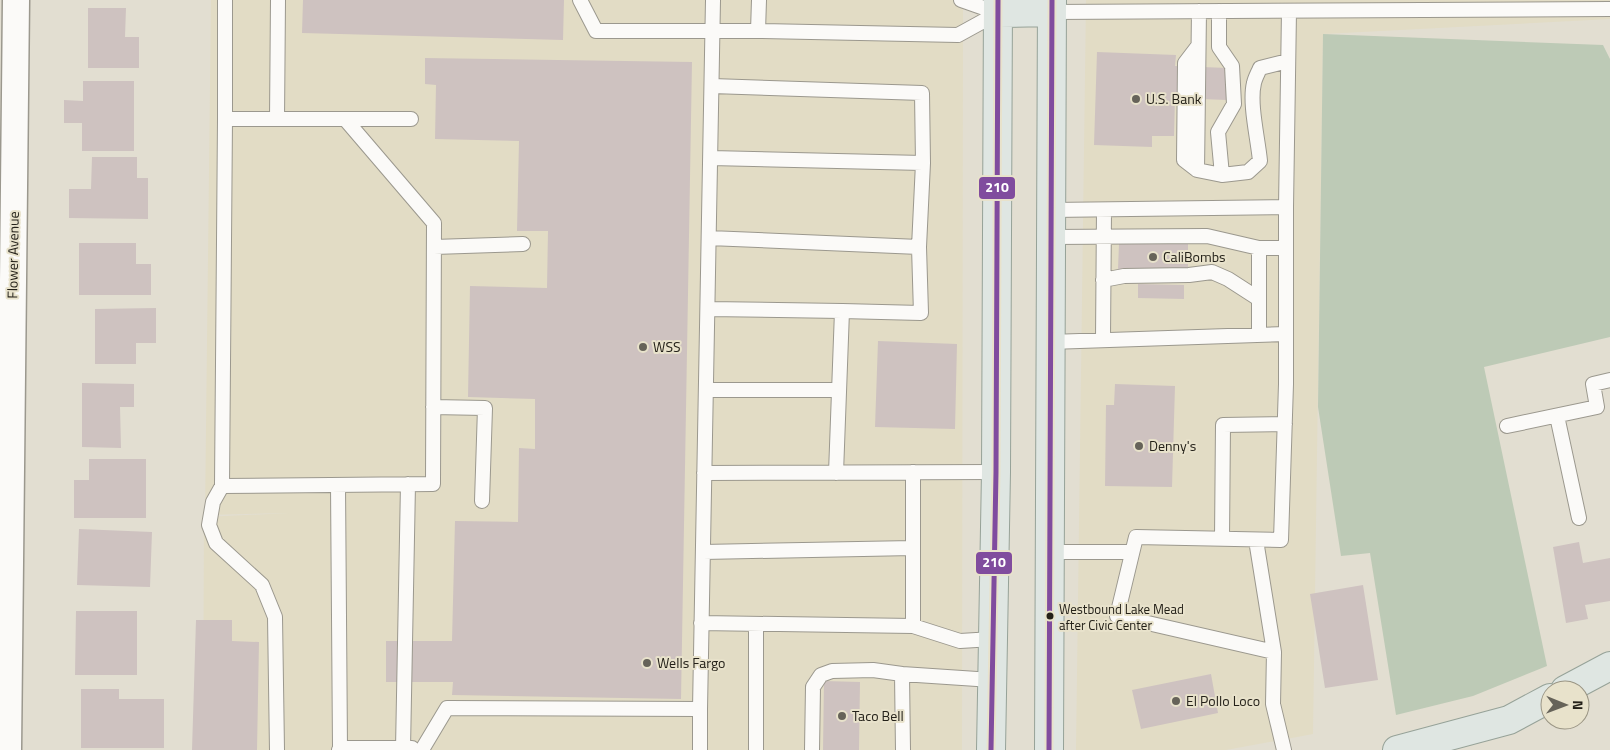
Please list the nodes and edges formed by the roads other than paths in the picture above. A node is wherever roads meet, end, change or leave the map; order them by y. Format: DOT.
graph roads {
  1 [pos="16,0"];
  2 [pos="225,0"];
  3 [pos="278,0"];
  4 [pos="580,0"];
  5 [pos="713,0"];
  6 [pos="759,0"];
  7 [pos="961,0"];
  8 [pos="998,6"];
  9 [pos="1052,6"];
  10 [pos="1610,9"];
  11 [pos="1219,11"];
  12 [pos="1289,11"];
  13 [pos="1199,12"];
  14 [pos="713,31"];
  15 [pos="758,31"];
  16 [pos="1288,61"];
  17 [pos="712,86"];
  18 [pos="277,118"];
  19 [pos="225,119"];
  20 [pos="345,119"];
  21 [pos="411,119"];
  22 [pos="711,158"];
  23 [pos="924,163"];
  24 [pos="1222,175"];
  25 [pos="1286,207"];
  26 [pos="1051,210"];
  27 [pos="1104,210"];
  28 [pos="1104,236"];
  29 [pos="1051,237"];
  30 [pos="709,238"];
  31 [pos="523,244"];
  32 [pos="434,247"];
  33 [pos="919,247"];
  34 [pos="1259,248"];
  35 [pos="1286,248"];
  36 [pos="1103,280"];
  37 [pos="1259,299"];
  38 [pos="708,309"];
  39 [pos="842,311"];
  40 [pos="1286,334"];
  41 [pos="1259,335"];
  42 [pos="1103,339"];
  43 [pos="1050,342"];
  44 [pos="1610,380"];
  45 [pos="706,390"];
  46 [pos="838,390"];
  47 [pos="433,407"];
  48 [pos="1558,416"];
  49 [pos="1285,424"];
  50 [pos="1507,426"];
  51 [pos="913,472"];
  52 [pos="996,472"];
  53 [pos="836,473"];
  54 [pos="704,474"];
  55 [pos="338,484"];
  56 [pos="408,484"];
  57 [pos="222,486"];
  58 [pos="482,501"];
  59 [pos="1578,518"];
  60 [pos="1222,539"];
  61 [pos="1256,540"];
  62 [pos="913,548"];
  63 [pos="703,552"];
  64 [pos="1050,552"];
  65 [pos="1132,552"];
  66 [pos="701,623"];
  67 [pos="756,624"];
  68 [pos="913,626"];
  69 [pos="993,639"];
  70 [pos="1274,652"];
  71 [pos="4,656"];
  72 [pos="1610,666"];
  73 [pos="902,674"];
  74 [pos="992,680"];
  75 [pos="1584,680"];
  76 [pos="1540,703"];
  77 [pos="700,709"];
  78 [pos="340,749"];
  79 [pos="403,749"];
  80 [pos="424,749"];
  81 [pos="8,750"];
  82 [pos="277,750"];
  83 [pos="700,750"];
  84 [pos="756,750"];
  85 [pos="812,750"];
  86 [pos="903,750"];
  87 [pos="991,750"];
  88 [pos="1049,750"];
  89 [pos="1284,750"];
  90 [pos="1397,750"];
  1 -- 71 [label="street, Flower Avenue"];
  2 -- 19 [label="lane"];
  3 -- 18 [label="lane"];
  4 -- 14 [label="lane"];
  5 -- 14 [label="lane"];
  6 -- 15 [label="lane"];
  7 -- 8 [label="lane"];
  8 -- 9 [label="main road"];
  8 -- 15 [label="lane"];
  8 -- 52 [label="main road"];
  9 -- 13 [label="lane"];
  9 -- 26 [label="main road"];
  10 -- 12 [label="lane"];
  11 -- 12 [label="lane"];
  11 -- 13 [label="lane"];
  11 -- 24 [label="lane"];
  12 -- 16 [label="lane"];
  13 -- 24 [label="lane"];
  14 -- 15 [label="lane"];
  14 -- 17 [label="lane"];
  16 -- 24 [label="lane"];
  16 -- 25 [label="lane"];
  17 -- 22 [label="lane"];
  17 -- 23 [label="lane"];
  18 -- 19 [label="lane"];
  18 -- 20 [label="lane"];
  19 -- 57 [label="lane"];
  20 -- 21 [label="lane"];
  20 -- 32 [label="lane"];
  22 -- 23 [label="lane"];
  22 -- 30 [label="lane"];
  23 -- 33 [label="lane"];
  25 -- 27 [label="lane"];
  25 -- 35 [label="lane"];
  26 -- 27 [label="lane"];
  26 -- 29 [label="main road"];
  27 -- 28 [label="lane"];
  28 -- 29 [label="lane"];
  28 -- 34 [label="lane"];
  28 -- 36 [label="lane"];
  29 -- 43 [label="main road"];
  30 -- 33 [label="lane"];
  30 -- 38 [label="lane"];
  31 -- 32 [label="lane"];
  32 -- 47 [label="lane"];
  33 -- 39 [label="lane"];
  34 -- 35 [label="lane"];
  34 -- 37 [label="lane"];
  35 -- 40 [label="lane"];
  36 -- 37 [label="lane"];
  36 -- 42 [label="lane"];
  37 -- 41 [label="lane"];
  38 -- 39 [label="lane"];
  38 -- 45 [label="lane"];
  39 -- 46 [label="lane"];
  40 -- 41 [label="lane"];
  40 -- 49 [label="lane"];
  41 -- 42 [label="lane"];
  42 -- 43 [label="lane"];
  43 -- 64 [label="main road"];
  44 -- 48 [label="lane"];
  45 -- 46 [label="lane"];
  45 -- 54 [label="lane"];
  46 -- 53 [label="lane"];
  47 -- 56 [label="lane"];
  47 -- 58 [label="lane"];
  48 -- 50 [label="lane"];
  48 -- 59 [label="lane"];
  49 -- 60 [label="lane"];
  49 -- 61 [label="lane"];
  51 -- 52 [label="lane"];
  51 -- 53 [label="lane"];
  51 -- 62 [label="lane"];
  52 -- 69 [label="main road"];
  53 -- 54 [label="lane"];
  54 -- 63 [label="lane"];
  55 -- 56 [label="lane"];
  55 -- 57 [label="lane"];
  55 -- 78 [label="lane"];
  56 -- 79 [label="lane"];
  57 -- 82 [label="lane"];
  60 -- 61 [label="lane"];
  60 -- 65 [label="lane"];
  61 -- 70 [label="lane"];
  62 -- 63 [label="lane"];
  62 -- 68 [label="lane"];
  63 -- 66 [label="lane"];
  64 -- 65 [label="lane"];
  64 -- 88 [label="main road"];
  65 -- 70 [label="lane"];
  66 -- 67 [label="lane"];
  66 -- 77 [label="lane"];
  67 -- 68 [label="lane"];
  67 -- 84 [label="lane"];
  68 -- 69 [label="lane"];
  69 -- 74 [label="main road"];
  70 -- 89 [label="lane"];
  71 -- 81 [label="street, Flower Avenue"];
  72 -- 75 [label="main road"];
  73 -- 74 [label="lane"];
  73 -- 85 [label="lane"];
  73 -- 86 [label="lane"];
  74 -- 87 [label="main road"];
  76 -- 90 [label="main road"];
  77 -- 80 [label="lane"];
  77 -- 83 [label="lane"];
  78 -- 79 [label="lane"];
  79 -- 80 [label="lane"];
}
